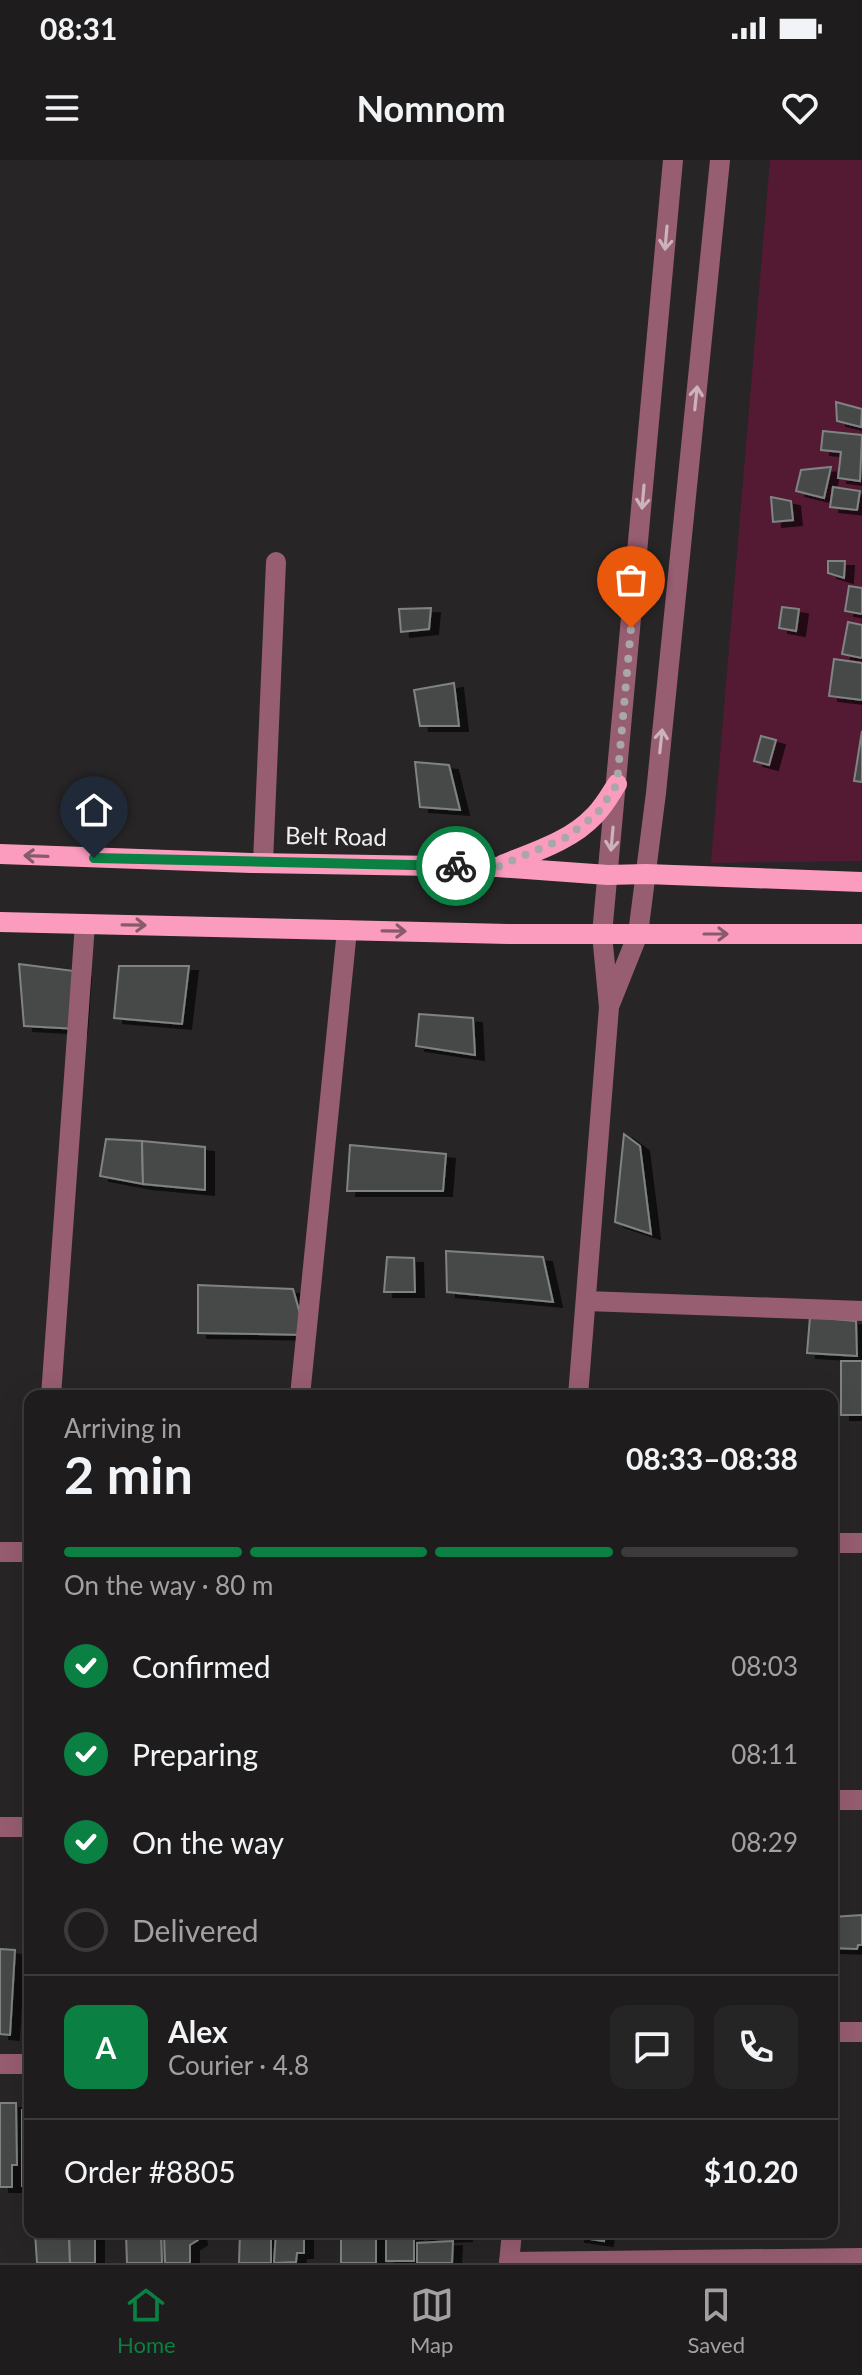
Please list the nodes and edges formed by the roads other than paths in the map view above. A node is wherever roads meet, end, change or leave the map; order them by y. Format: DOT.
graph roads {
  1 [pos="673,160"];
  2 [pos="720,160"];
  3 [pos="276,562"];
  4 [pos="617,784"];
  5 [pos="0,854"];
  6 [pos="263,862"];
  7 [pos="497,867"];
  8 [pos="646,874"];
  9 [pos="608,875"];
  10 [pos="862,882"];
  11 [pos="0,922"];
  12 [pos="85,924"];
  13 [pos="347,930"];
  14 [pos="602,934"];
  15 [pos="638,934"];
  16 [pos="862,934"];
  17 [pos="609,1007"];
  18 [pos="586,1301"];
  19 [pos="862,1311"];
  20 [pos="51,1390"];
  21 [pos="301,1390"];
  22 [pos="579,1390"];
  23 [pos="838,1543"];
  24 [pos="862,1543"];
  25 [pos="0,1552"];
  26 [pos="24,1552"];
  27 [pos="838,1800"];
  28 [pos="862,1800"];
  29 [pos="0,1827"];
  30 [pos="24,1827"];
  31 [pos="838,2032"];
  32 [pos="862,2032"];
  33 [pos="0,2064"];
  34 [pos="24,2064"];
  35 [pos="511,2238"];
  36 [pos="862,2258"];
  37 [pos="509,2262"];
  1 -- 4 [label="street, one-way"];
  8 -- 2 [label="street, one-way"];
  3 -- 6 [label="street"];
  4 -- 7 [label="main road"];
  4 -- 9 [label="street, one-way"];
  6 -- 5 [label="main road, Belt Road, one-way"];
  6 -- 7 [label="main road, Belt Road"];
  7 -- 9 [label="main road, Belt Road"];
  8 -- 9 [label="main road, Belt Road"];
  8 -- 10 [label="main road, Belt Road"];
  8 -- 15 [label="street"];
  9 -- 14 [label="street"];
  11 -- 12 [label="main road"];
  12 -- 13 [label="main road, one-way"];
  12 -- 20 [label="street"];
  13 -- 14 [label="main road, one-way"];
  13 -- 21 [label="street"];
  14 -- 15 [label="main road"];
  14 -- 17 [label="street"];
  15 -- 16 [label="main road, one-way"];
  15 -- 17 [label="street"];
  17 -- 18 [label="street"];
  18 -- 19 [label="street"];
  18 -- 22 [label="street"];
  23 -- 24 [label="street"];
  25 -- 26 [label="street"];
  27 -- 28 [label="street"];
  29 -- 30 [label="street"];
  31 -- 32 [label="street"];
  33 -- 34 [label="street"];
  35 -- 37 [label="street"];
  36 -- 37 [label="street"];
}
